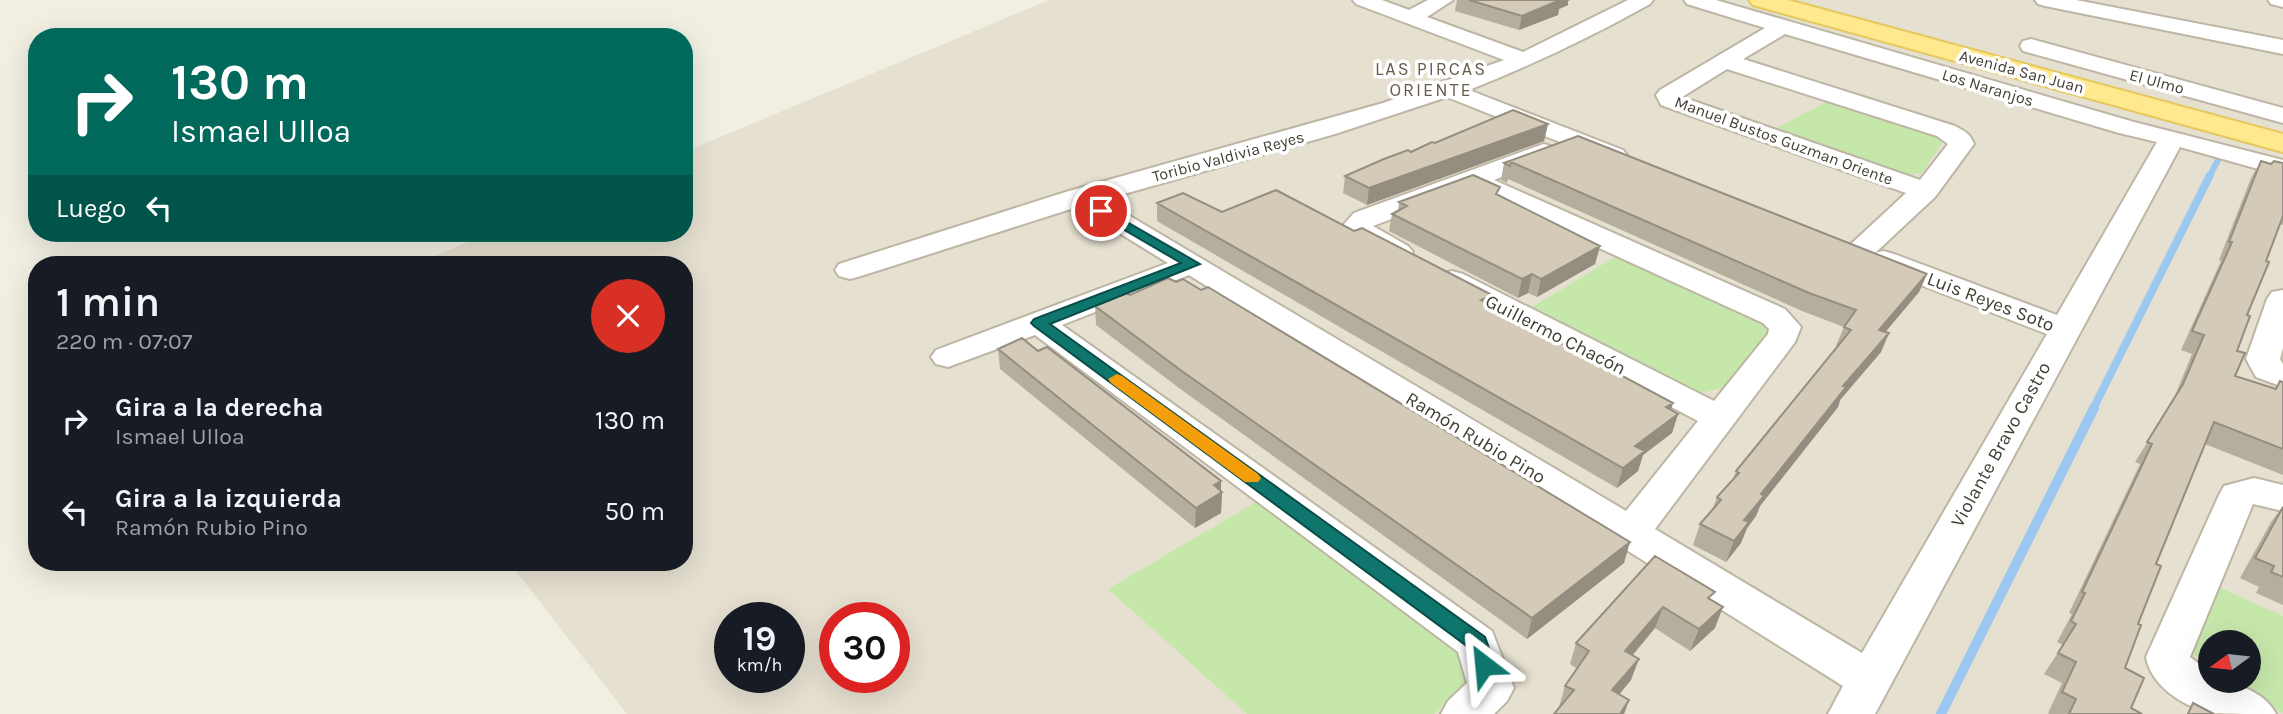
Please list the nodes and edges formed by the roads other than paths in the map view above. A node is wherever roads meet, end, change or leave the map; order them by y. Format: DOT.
graph roads {
  1 [pos="1363,0"];
  2 [pos="1610,0"];
  3 [pos="1643,0"];
  4 [pos="1694,0"];
  5 [pos="1761,0"];
  6 [pos="1813,0"];
  7 [pos="2038,0"];
  8 [pos="2045,0"];
  9 [pos="1426,9"];
  10 [pos="1783,26"];
  11 [pos="2283,47"];
  12 [pos="1543,52"];
  13 [pos="2027,52"];
  14 [pos="1725,61"];
  15 [pos="1449,90"];
  16 [pos="2283,116"];
  17 [pos="2283,131"];
  18 [pos="2172,139"];
  19 [pos="1576,140"];
  20 [pos="2283,143"];
  21 [pos="1641,165"];
  22 [pos="2283,168"];
  23 [pos="1473,180"];
  24 [pos="1925,191"];
  25 [pos="1079,198"];
  26 [pos="1847,246"];
  27 [pos="1192,264"];
  28 [pos="850,270"];
  29 [pos="2282,308"];
  30 [pos="1039,323"];
  31 [pos="2064,329"];
  32 [pos="948,357"];
  33 [pos="2276,374"];
  34 [pos="1720,418"];
  35 [pos="2283,498"];
  36 [pos="1631,532"];
  37 [pos="1870,680"];
  38 [pos="1464,714"];
  39 [pos="1851,714"];
  40 [pos="2253,714"];
  1 -- 9 [label="street"];
  2 -- 12 [label="street, Toribio Valdivia Reyes"];
  3 -- 12 [label="street, Toribio Valdivia Reyes"];
  4 -- 10 [label="street, Los Naranjos"];
  5 -- 20 [label="main road, Avenida San Juan"];
  6 -- 13 [label="main road, Avenida San Juan"];
  7 -- 13 [label="street"];
  8 -- 11 [label="street"];
  9 -- 12 [label="street"];
  10 -- 14 [label="street, Manuel Bustos Guzman Oriente"];
  10 -- 18 [label="street, Los Naranjos"];
  12 -- 15 [label="street, Toribio Valdivia Reyes"];
  13 -- 16 [label="street, El Ulmo"];
  13 -- 17 [label="main road, Avenida San Juan"];
  14 -- 24 [label="street, Manuel Bustos Guzman Oriente"];
  14 -- 24 [label="street, Manuel Bustos Guzman Oriente"];
  15 -- 19 [label="street"];
  15 -- 25 [label="street, Toribio Valdivia Reyes"];
  18 -- 22 [label="street, Los Naranjos"];
  18 -- 31 [label="street, Violante Bravo Castro"];
  19 -- 21 [label="street"];
  19 -- 23 [label="street, Guillermo Chacón"];
  23 -- 34 [label="street"];
  23 -- 34 [label="street, Guillermo Chacón"];
  24 -- 26 [label="street, Manuel Bustos Guzman Oriente"];
  25 -- 27 [label="street, Ramón Rubio Pino"];
  25 -- 28 [label="street, Toribio Valdivia Reyes"];
  26 -- 31 [label="street, Luis Reyes Soto"];
  27 -- 30 [label="street"];
  27 -- 36 [label="street, Ramón Rubio Pino"];
  29 -- 33 [label="street"];
  30 -- 32 [label="street"];
  30 -- 38 [label="street"];
  31 -- 37 [label="street, Violante Bravo Castro"];
  34 -- 36 [label="street"];
  35 -- 40 [label="street"];
  36 -- 37 [label="street, Ramón Rubio Pino"];
  37 -- 39 [label="street, Violante Bravo Castro"];
}
